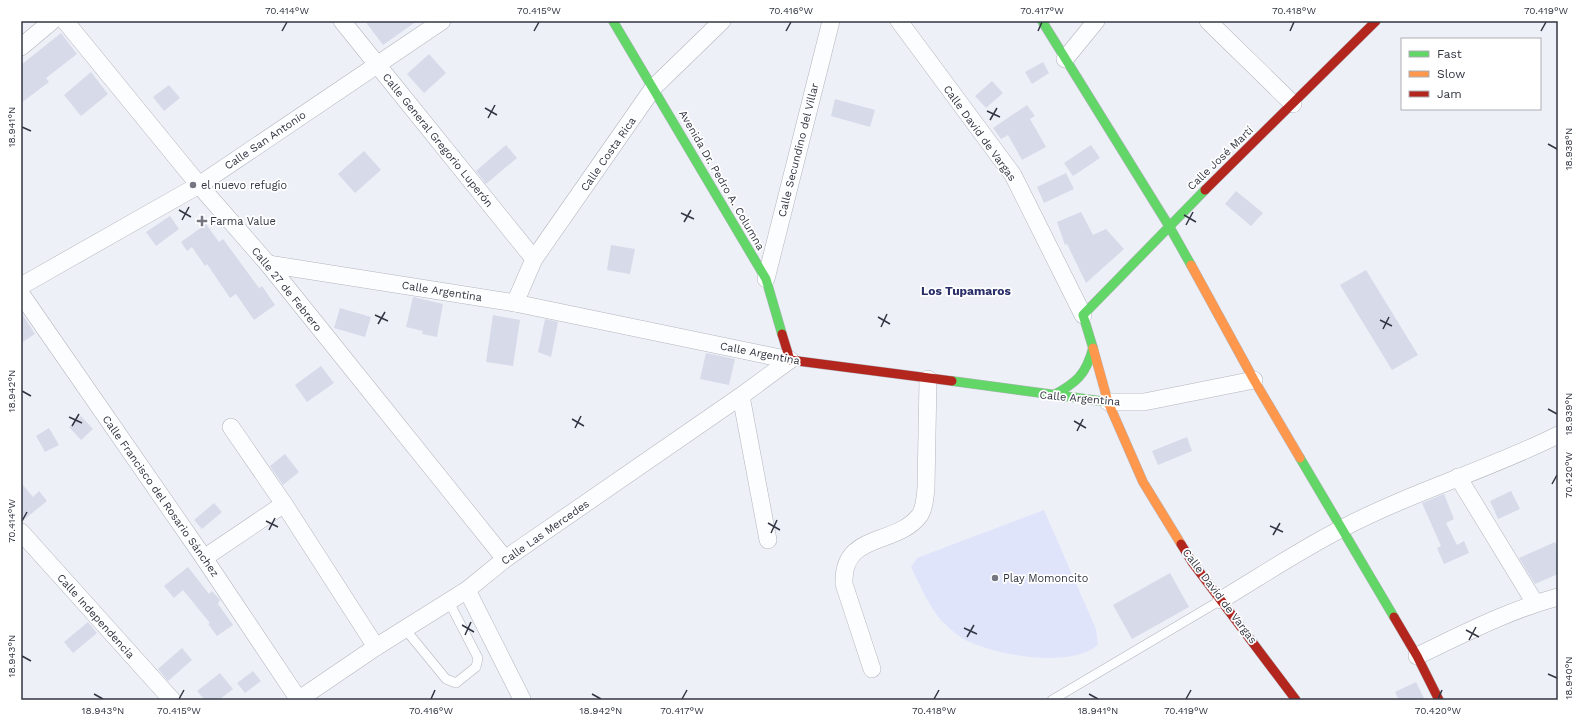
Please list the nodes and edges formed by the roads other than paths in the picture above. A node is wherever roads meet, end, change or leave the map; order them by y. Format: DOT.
graph roads {
  1 [pos="52,21"];
  2 [pos="65,21"];
  3 [pos="342,21"];
  4 [pos="442,21"];
  5 [pos="613,21"];
  6 [pos="722,21"];
  7 [pos="831,21"];
  8 [pos="899,21"];
  9 [pos="1042,21"];
  10 [pos="1096,21"];
  11 [pos="1208,21"];
  12 [pos="1376,21"];
  13 [pos="21,47"];
  14 [pos="1065,59"];
  15 [pos="377,64"];
  16 [pos="654,87"];
  17 [pos="1293,104"];
  18 [pos="199,185"];
  19 [pos="1168,226"];
  20 [pos="534,259"];
  21 [pos="268,264"];
  22 [pos="766,279"];
  23 [pos="21,286"];
  24 [pos="21,294"];
  25 [pos="515,303"];
  26 [pos="1083,315"];
  27 [pos="1093,348"];
  28 [pos="790,360"];
  29 [pos="928,379"];
  30 [pos="1254,380"];
  31 [pos="741,396"];
  32 [pos="1052,396"];
  33 [pos="1108,402"];
  34 [pos="231,427"];
  35 [pos="1558,435"];
  36 [pos="1458,476"];
  37 [pos="284,504"];
  38 [pos="1342,529"];
  39 [pos="21,532"];
  40 [pos="768,540"];
  41 [pos="204,558"];
  42 [pos="505,560"];
  43 [pos="468,590"];
  44 [pos="1558,597"];
  45 [pos="1221,600"];
  46 [pos="449,602"];
  47 [pos="1535,603"];
  48 [pos="405,629"];
  49 [pos="376,647"];
  50 [pos="1417,656"];
  51 [pos="872,669"];
  52 [pos="522,699"];
  53 [pos="172,700"];
  54 [pos="298,700"];
  55 [pos="1052,700"];
  56 [pos="1296,700"];
  57 [pos="1440,700"];
  1 -- 13 [label="street"];
  2 -- 18 [label="street, Calle 27 de Febrero"];
  3 -- 15 [label="street, Calle General Gregorio Luperón"];
  4 -- 15 [label="street, Calle San Antonio"];
  5 -- 16 [label="street, Avenida Dr. Pedro A. Columna"];
  6 -- 16 [label="street, Calle Costa Rica"];
  7 -- 22 [label="street, Calle Secundino del Villar"];
  8 -- 26 [label="street, Calle David de Vargas"];
  9 -- 14 [label="street"];
  10 -- 14 [label="street"];
  11 -- 17 [label="street"];
  12 -- 17 [label="street, Calle José Martí"];
  14 -- 19 [label="street"];
  15 -- 18 [label="street, Calle San Antonio"];
  15 -- 20 [label="street, Calle General Gregorio Luperón"];
  16 -- 20 [label="street, Calle Costa Rica"];
  16 -- 22 [label="street, Avenida Dr. Pedro A. Columna"];
  17 -- 19 [label="street, Calle José Martí"];
  18 -- 21 [label="street, Calle 27 de Febrero"];
  18 -- 23 [label="street, Calle San Antonio"];
  19 -- 26 [label="street, Calle José Martí"];
  19 -- 30 [label="street"];
  20 -- 25 [label="street, Calle Costa Rica"];
  21 -- 25 [label="street, Calle Argentina"];
  21 -- 42 [label="street, Calle 27 de Febrero"];
  22 -- 28 [label="street, Avenida Dr. Pedro A. Columna"];
  24 -- 41 [label="street, Calle Francisco del Rosario Sánchez"];
  25 -- 28 [label="street, Calle Argentina"];
  26 -- 27 [label="street, Calle David de Vargas"];
  27 -- 32 [label="street"];
  27 -- 33 [label="street, Calle David de Vargas"];
  28 -- 29 [label="street, Calle Argentina"];
  28 -- 31 [label="street, Calle Las Mercedes"];
  29 -- 32 [label="street, Calle Argentina"];
  29 -- 51 [label="street"];
  30 -- 33 [label="street, Calle Argentina"];
  30 -- 38 [label="street"];
  31 -- 40 [label="street"];
  31 -- 42 [label="street, Calle Las Mercedes"];
  32 -- 33 [label="street, Calle Argentina"];
  33 -- 45 [label="street, Calle David de Vargas"];
  34 -- 37 [label="street"];
  35 -- 36 [label="street"];
  36 -- 38 [label="street"];
  36 -- 47 [label="street"];
  37 -- 41 [label="street"];
  37 -- 49 [label="street"];
  38 -- 45 [label="street"];
  38 -- 50 [label="street"];
  39 -- 53 [label="street, Calle Independencia"];
  41 -- 54 [label="street, Calle Francisco del Rosario Sánchez"];
  42 -- 43 [label="street, Calle Las Mercedes"];
  43 -- 46 [label="street, Calle Las Mercedes"];
  43 -- 52 [label="street"];
  44 -- 47 [label="street"];
  45 -- 55 [label="lane"];
  45 -- 56 [label="street, Calle David de Vargas"];
  46 -- 48 [label="street, Calle Las Mercedes"];
  46 -- 48 [label="lane"];
  47 -- 50 [label="street"];
  48 -- 49 [label="street, Calle Las Mercedes"];
  49 -- 54 [label="street, Calle Las Mercedes"];
  50 -- 57 [label="street"];
}
